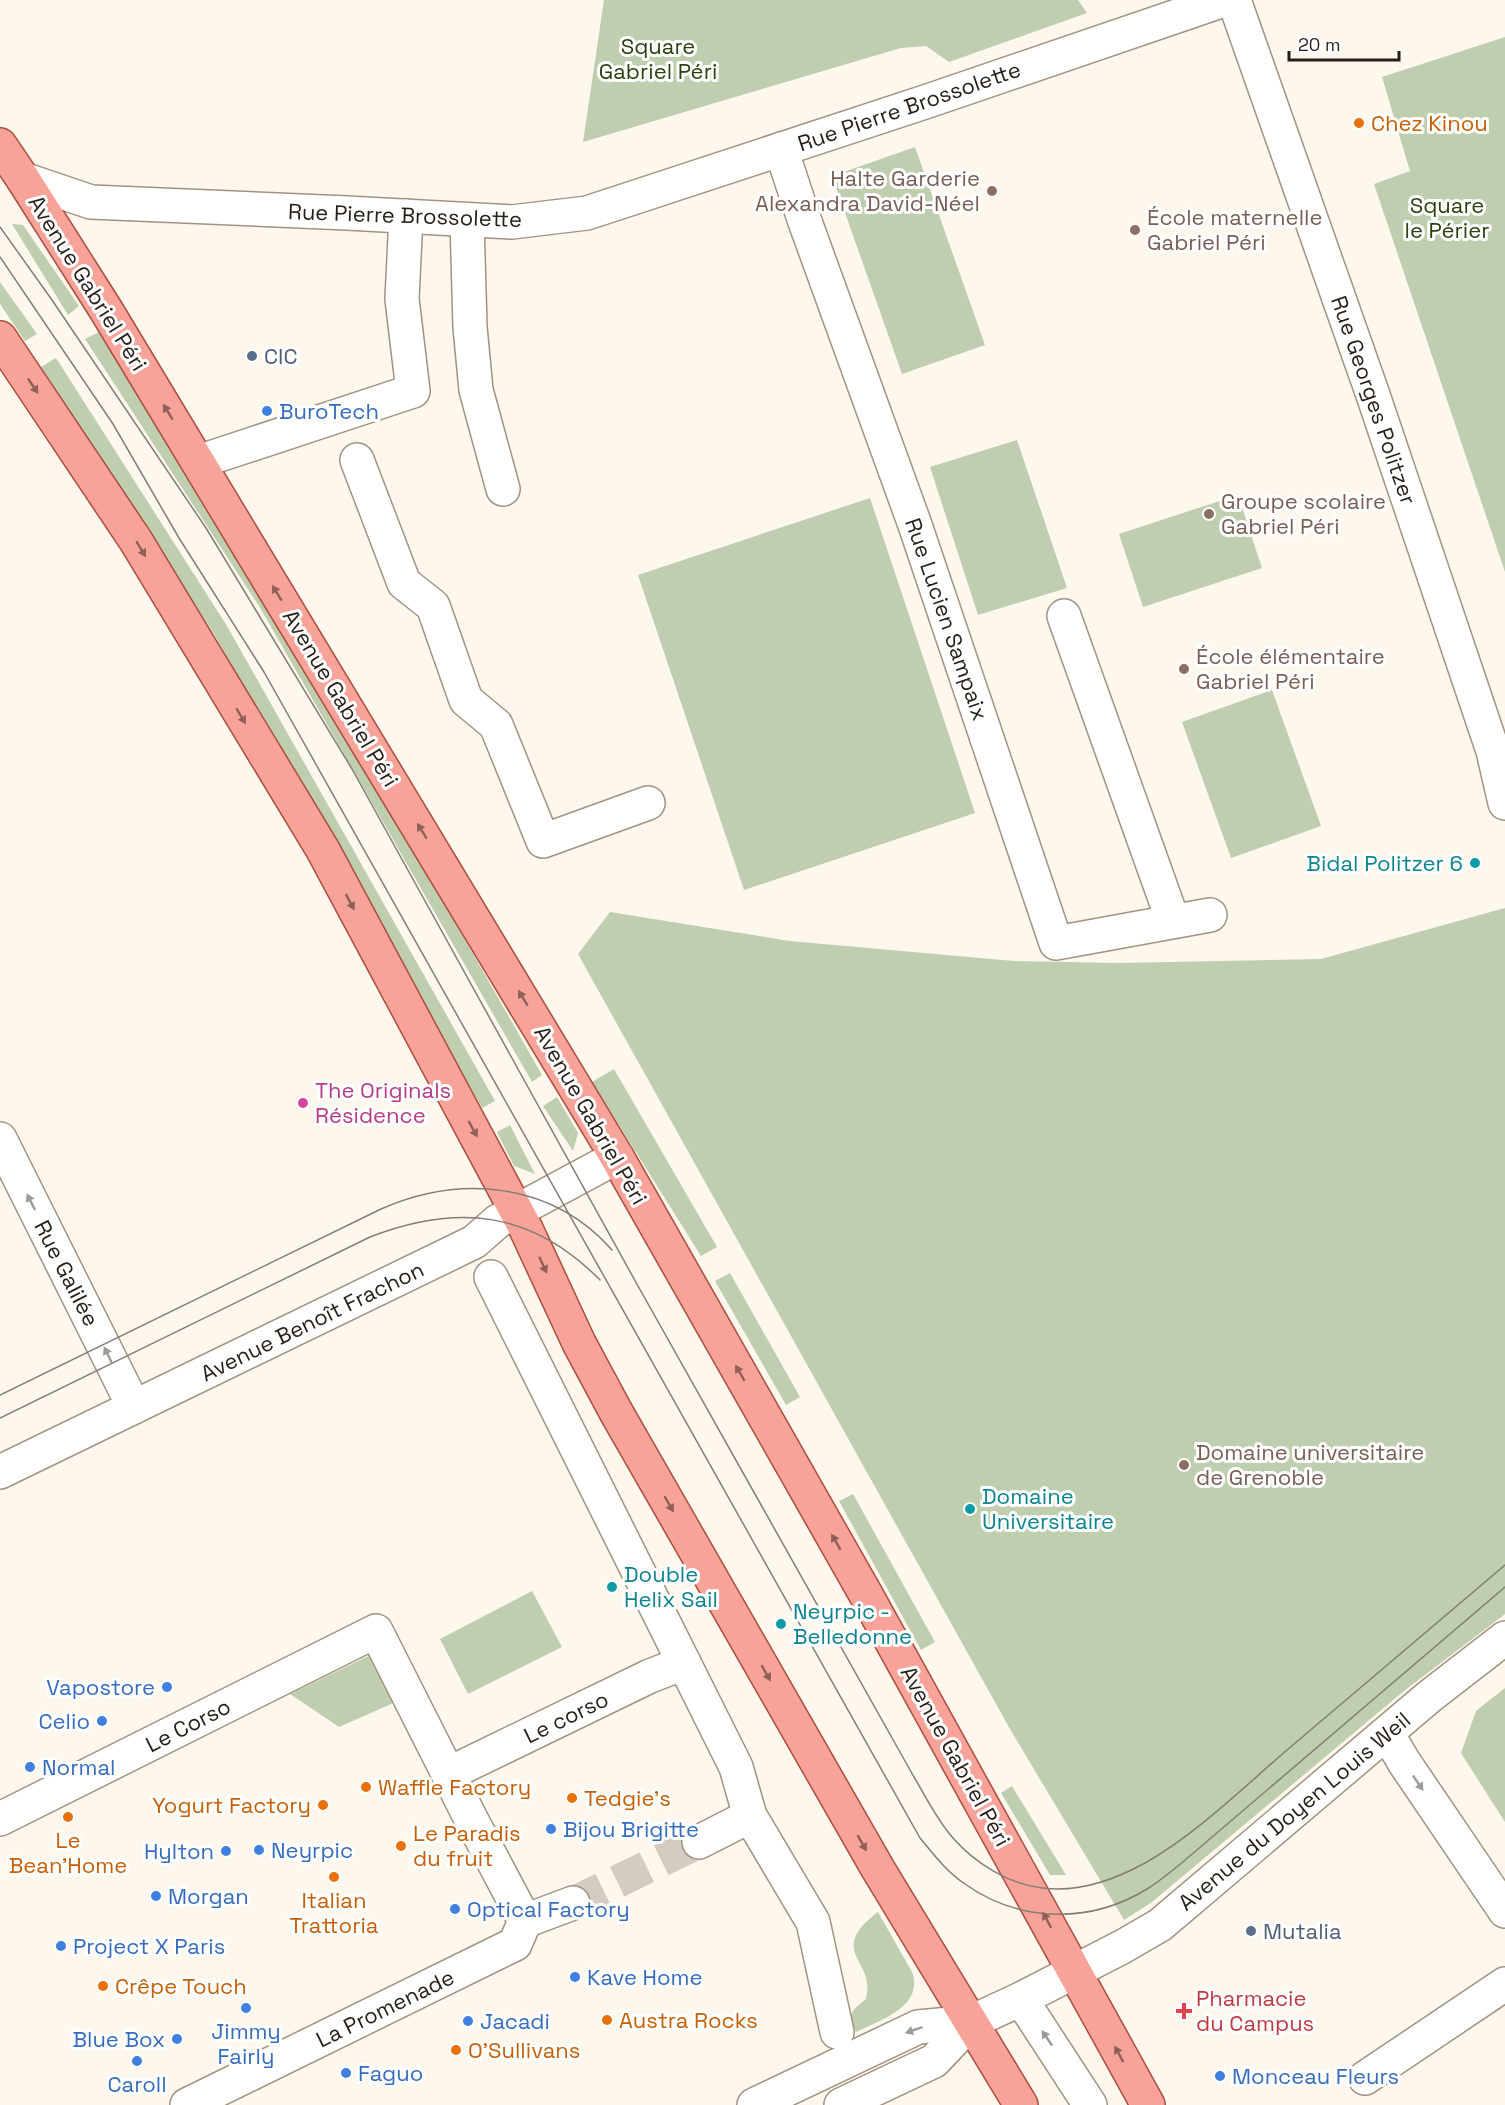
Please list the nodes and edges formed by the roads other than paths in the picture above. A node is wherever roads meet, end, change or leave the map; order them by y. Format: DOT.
graph roads {
  1 [pos="1224,0"];
  2 [pos="1234,0"];
  3 [pos="0,146"];
  4 [pos="781,149"];
  5 [pos="12,184"];
  6 [pos="406,216"];
  7 [pos="467,220"];
  8 [pos="0,338"];
  9 [pos="357,460"];
  10 [pos="198,462"];
  11 [pos="503,489"];
  12 [pos="1064,616"];
  13 [pos="1499,749"];
  14 [pos="648,803"];
  15 [pos="1505,803"];
  16 [pos="1210,915"];
  17 [pos="1173,921"];
  18 [pos="0,1139"];
  19 [pos="617,1157"];
  20 [pos="517,1212"];
  21 [pos="491,1277"];
  22 [pos="134,1407"];
  23 [pos="0,1472"];
  24 [pos="1505,1638"];
  25 [pos="684,1663"];
  26 [pos="1387,1733"];
  27 [pos="463,1790"];
  28 [pos="750,1816"];
  29 [pos="0,1819"];
  30 [pos="699,1842"];
  31 [pos="573,1903"];
  32 [pos="1505,1911"];
  33 [pos="525,1922"];
  34 [pos="1074,1972"];
  35 [pos="1505,1984"];
  36 [pos="1021,1999"];
  37 [pos="971,2022"];
  38 [pos="837,2032"];
  39 [pos="1365,2078"];
  40 [pos="188,2105"];
  41 [pos="754,2105"];
  42 [pos="841,2105"];
  43 [pos="1021,2105"];
  44 [pos="1090,2105"];
  45 [pos="1148,2105"];
  1 -- 4 [label="street, Rue Pierre Brossolette"];
  2 -- 13 [label="street, Rue Georges Politzer"];
  3 -- 5 [label="main road, Avenue Gabriel Péri"];
  4 -- 7 [label="street, Rue Pierre Brossolette"];
  4 -- 17 [label="street, Rue Lucien Sampaix"];
  5 -- 6 [label="street, Rue Pierre Brossolette"];
  10 -- 5 [label="main road, Avenue Gabriel Péri, one-way"];
  6 -- 7 [label="street, Rue Pierre Brossolette"];
  6 -- 10 [label="street"];
  7 -- 11 [label="street"];
  8 -- 20 [label="main road, one-way"];
  9 -- 14 [label="street"];
  19 -- 10 [label="main road, Avenue Gabriel Péri, one-way"];
  12 -- 17 [label="street"];
  13 -- 15 [label="street, Rue Georges Politzer"];
  16 -- 17 [label="street, Rue Lucien Sampaix"];
  22 -- 18 [label="street, Rue Galilée, one-way"];
  19 -- 20 [label="street, Avenue Benoît Frachon"];
  34 -- 19 [label="main road, Avenue Gabriel Péri, one-way"];
  20 -- 22 [label="street, Avenue Benoît Frachon"];
  20 -- 37 [label="main road, one-way"];
  21 -- 25 [label="street"];
  22 -- 23 [label="street, Avenue Benoît Frachon"];
  24 -- 26 [label="street, Avenue du Doyen Louis Weil"];
  25 -- 27 [label="street, Le corso"];
  25 -- 28 [label="street"];
  26 -- 32 [label="street, one-way"];
  26 -- 34 [label="street, Avenue du Doyen Louis Weil"];
  27 -- 29 [label="street, Le Corso"];
  27 -- 33 [label="street"];
  28 -- 30 [label="street"];
  28 -- 38 [label="street"];
  31 -- 33 [label="street"];
  33 -- 40 [label="street, La Promenade"];
  34 -- 36 [label="street, Avenue du Doyen Louis Weil"];
  45 -- 34 [label="main road, Avenue Gabriel Péri, one-way"];
  35 -- 39 [label="street"];
  36 -- 37 [label="street, Avenue du Doyen Louis Weil"];
  44 -- 36 [label="street, one-way"];
  37 -- 41 [label="street, one-way"];
  37 -- 42 [label="street"];
  37 -- 43 [label="main road"];
}
